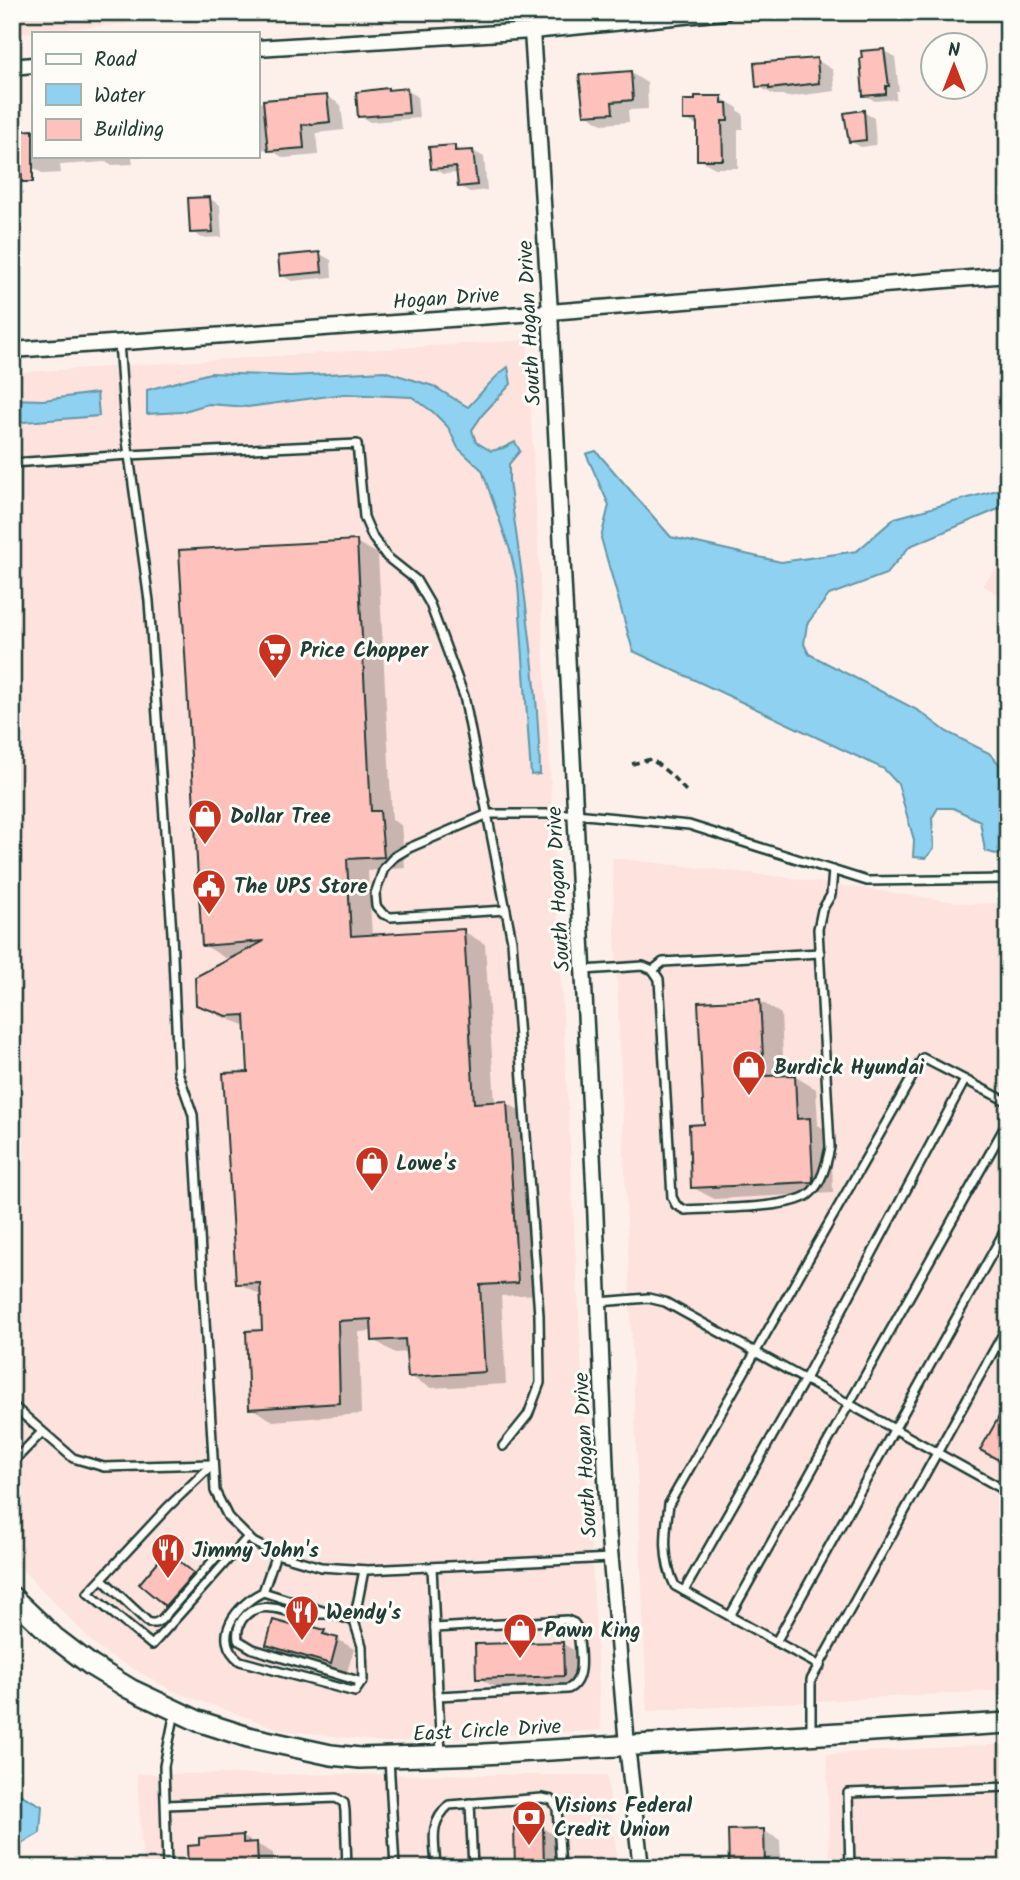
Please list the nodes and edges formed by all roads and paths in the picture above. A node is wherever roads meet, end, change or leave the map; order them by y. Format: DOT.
graph roads {
  1 [pos="725,12"];
  2 [pos="657,15"];
  3 [pos="532,31"];
  4 [pos="259,48"];
  5 [pos="32,65"];
  6 [pos="12,66"];
  7 [pos="1008,275"];
  8 [pos="550,312"];
  9 [pos="119,341"];
  10 [pos="12,350"];
  11 [pos="129,455"];
  12 [pos="12,463"];
  13 [pos="632,764"];
  14 [pos="686,792"];
  15 [pos="488,814"];
  16 [pos="575,814"];
  17 [pos="833,870"];
  18 [pos="1008,879"];
  19 [pos="506,910"];
  20 [pos="820,953"];
  21 [pos="583,970"];
  22 [pos="653,970"];
  23 [pos="965,1080"];
  24 [pos="1008,1102"];
  25 [pos="1008,1121"];
  26 [pos="1008,1225"];
  27 [pos="599,1302"];
  28 [pos="1008,1325"];
  29 [pos="755,1352"];
  30 [pos="805,1379"];
  31 [pos="850,1404"];
  32 [pos="12,1405"];
  33 [pos="895,1429"];
  34 [pos="42,1432"];
  35 [pos="503,1446"];
  36 [pos="937,1452"];
  37 [pos="12,1463"];
  38 [pos="213,1464"];
  39 [pos="1008,1492"];
  40 [pos="248,1537"];
  41 [pos="219,1554"];
  42 [pos="276,1554"];
  43 [pos="611,1558"];
  44 [pos="432,1567"];
  45 [pos="364,1570"];
  46 [pos="102,1579"];
  47 [pos="684,1591"];
  48 [pos="263,1592"];
  49 [pos="12,1597"];
  50 [pos="332,1614"];
  51 [pos="730,1616"];
  52 [pos="354,1621"];
  53 [pos="435,1628"];
  54 [pos="776,1642"];
  55 [pos="820,1666"];
  56 [pos="362,1682"];
  57 [pos="438,1696"];
  58 [pos="175,1710"];
  59 [pos="1008,1723"];
  60 [pos="811,1734"];
  61 [pos="627,1745"];
  62 [pos="441,1755"];
  63 [pos="389,1757"];
  64 [pos="1008,1787"];
  65 [pos="470,1803"];
  66 [pos="166,1805"];
  67 [pos="167,1868"];
  68 [pos="347,1868"];
  69 [pos="395,1868"];
  70 [pos="436,1868"];
  71 [pos="473,1868"];
  72 [pos="561,1868"];
  73 [pos="641,1868"];
  74 [pos="850,1868"];
  1 -- 2 [label="street"];
  2 -- 3 [label="street"];
  3 -- 4 [label="street"];
  3 -- 8 [label="street, South Hogan Drive"];
  5 -- 6 [label="street"];
  7 -- 8 [label="street, Hogan Drive"];
  8 -- 9 [label="street, Hogan Drive"];
  8 -- 16 [label="street, South Hogan Drive"];
  9 -- 10 [label="street, Hogan Drive"];
  9 -- 11 [label="lane"];
  11 -- 12 [label="lane"];
  11 -- 15 [label="lane"];
  11 -- 38 [label="lane"];
  13 -- 14 [label="path"];
  15 -- 16 [label="lane"];
  15 -- 19 [label="lane"];
  15 -- 19 [label="lane"];
  16 -- 17 [label="lane"];
  16 -- 21 [label="street, South Hogan Drive"];
  17 -- 18 [label="lane"];
  17 -- 20 [label="lane"];
  19 -- 35 [label="lane"];
  20 -- 22 [label="lane"];
  20 -- 22 [label="lane"];
  21 -- 22 [label="lane"];
  21 -- 27 [label="street, South Hogan Drive"];
  23 -- 24 [label="lane"];
  23 -- 29 [label="lane"];
  23 -- 30 [label="lane"];
  25 -- 31 [label="lane"];
  26 -- 33 [label="lane"];
  27 -- 29 [label="lane"];
  27 -- 43 [label="street, South Hogan Drive"];
  28 -- 36 [label="lane"];
  29 -- 30 [label="lane"];
  29 -- 47 [label="lane"];
  30 -- 31 [label="lane"];
  30 -- 47 [label="lane"];
  31 -- 33 [label="lane"];
  31 -- 51 [label="lane"];
  32 -- 34 [label="lane"];
  33 -- 36 [label="lane"];
  33 -- 54 [label="lane"];
  34 -- 37 [label="lane"];
  34 -- 38 [label="lane"];
  36 -- 39 [label="lane"];
  36 -- 55 [label="lane"];
  38 -- 40 [label="lane"];
  38 -- 46 [label="lane"];
  40 -- 42 [label="lane"];
  40 -- 46 [label="lane"];
  41 -- 46 [label="lane"];
  42 -- 45 [label="lane"];
  42 -- 48 [label="lane"];
  43 -- 44 [label="lane"];
  43 -- 61 [label="street, South Hogan Drive"];
  44 -- 45 [label="lane"];
  44 -- 53 [label="lane"];
  45 -- 52 [label="lane"];
  47 -- 51 [label="lane"];
  48 -- 50 [label="lane"];
  48 -- 56 [label="lane"];
  49 -- 58 [label="street, East Circle Drive"];
  50 -- 52 [label="lane"];
  50 -- 56 [label="lane"];
  51 -- 54 [label="lane"];
  52 -- 56 [label="lane"];
  53 -- 57 [label="lane"];
  53 -- 57 [label="lane"];
  54 -- 55 [label="lane"];
  55 -- 60 [label="lane"];
  57 -- 62 [label="lane"];
  58 -- 63 [label="street, East Circle Drive"];
  58 -- 66 [label="lane"];
  59 -- 60 [label="street, East Circle Drive"];
  60 -- 61 [label="street, East Circle Drive"];
  61 -- 62 [label="street, East Circle Drive"];
  61 -- 73 [label="street, South Hogan Drive"];
  62 -- 63 [label="street, East Circle Drive"];
  63 -- 69 [label="lane"];
  64 -- 74 [label="lane"];
  65 -- 70 [label="lane"];
  65 -- 71 [label="lane"];
  65 -- 72 [label="lane"];
  66 -- 67 [label="lane"];
  66 -- 68 [label="lane"];
}
